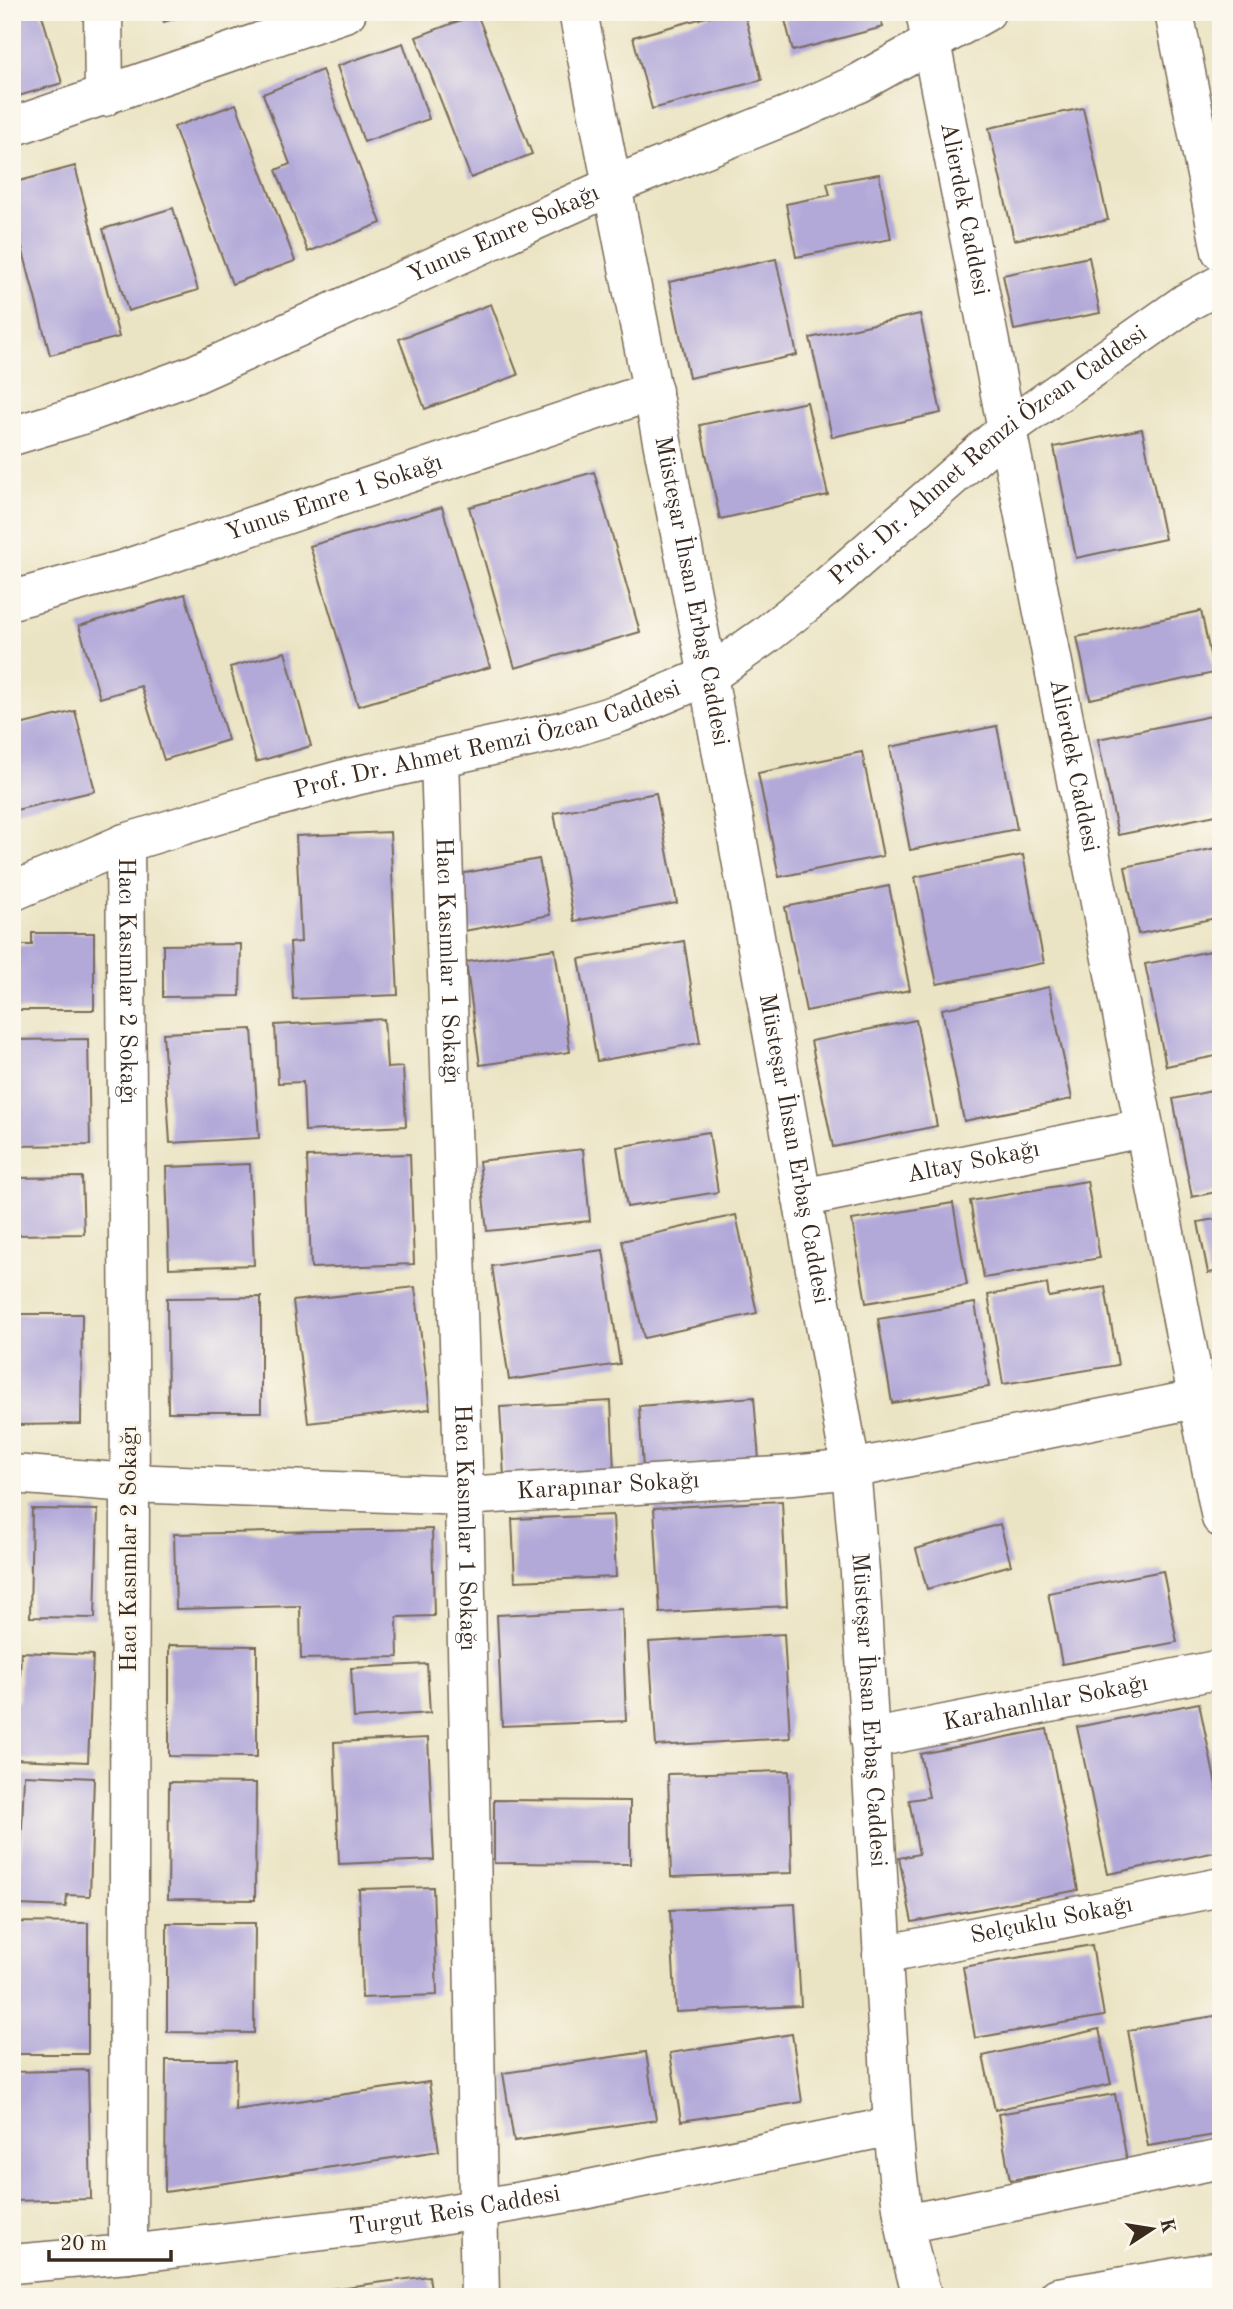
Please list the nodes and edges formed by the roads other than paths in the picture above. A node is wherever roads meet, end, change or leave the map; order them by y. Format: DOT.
graph roads {
  1 [pos="103,12"];
  2 [pos="347,12"];
  3 [pos="578,12"];
  4 [pos="986,12"];
  5 [pos="1174,12"];
  6 [pos="928,28"];
  7 [pos="104,97"];
  8 [pos="12,127"];
  9 [pos="612,186"];
  10 [pos="1221,251"];
  11 [pos="1221,284"];
  12 [pos="653,391"];
  13 [pos="1008,428"];
  14 [pos="12,436"];
  15 [pos="12,600"];
  16 [pos="708,676"];
  17 [pos="440,758"];
  18 [pos="125,844"];
  19 [pos="12,892"];
  20 [pos="1143,1128"];
  21 [pos="802,1198"];
  22 [pos="1196,1399"];
  23 [pos="851,1469"];
  24 [pos="12,1474"];
  25 [pos="130,1483"];
  26 [pos="464,1496"];
  27 [pos="1221,1518"];
  28 [pos="1221,1669"];
  29 [pos="869,1739"];
  30 [pos="1221,1886"];
  31 [pos="882,1955"];
  32 [pos="893,2126"];
  33 [pos="1221,2159"];
  34 [pos="477,2210"];
  35 [pos="905,2224"];
  36 [pos="128,2254"];
  37 [pos="12,2264"];
  38 [pos="1221,2270"];
  39 [pos="480,2297"];
  40 [pos="923,2297"];
  41 [pos="1058,2297"];
  1 -- 7 [label="street"];
  2 -- 7 [label="street"];
  3 -- 9 [label="street, Müsteşar İhsan Erbaş Caddesi"];
  4 -- 6 [label="street, Yunus Emre Sokağı"];
  5 -- 10 [label="street"];
  6 -- 9 [label="street, Yunus Emre Sokağı"];
  6 -- 13 [label="street, Alierdek Caddesi"];
  7 -- 8 [label="street"];
  9 -- 12 [label="street, Müsteşar İhsan Erbaş Caddesi"];
  9 -- 14 [label="street, Yunus Emre Sokağı"];
  11 -- 13 [label="street, Prof. Dr. Ahmet Remzi Özcan Caddesi"];
  12 -- 15 [label="street, Yunus Emre 1 Sokağı"];
  12 -- 16 [label="street, Müsteşar İhsan Erbaş Caddesi"];
  13 -- 16 [label="street, Prof. Dr. Ahmet Remzi Özcan Caddesi"];
  13 -- 20 [label="street, Alierdek Caddesi"];
  16 -- 17 [label="street, Prof. Dr. Ahmet Remzi Özcan Caddesi"];
  16 -- 21 [label="street, Müsteşar İhsan Erbaş Caddesi"];
  17 -- 18 [label="street, Prof. Dr. Ahmet Remzi Özcan Caddesi"];
  17 -- 26 [label="street, Hacı Kasımlar 1 Sokağı"];
  18 -- 19 [label="street, Prof. Dr. Ahmet Remzi Özcan Caddesi"];
  18 -- 25 [label="street, Hacı Kasımlar 2 Sokağı"];
  20 -- 21 [label="street, Altay Sokağı"];
  20 -- 22 [label="street, Alierdek Caddesi"];
  21 -- 23 [label="street, Müsteşar İhsan Erbaş Caddesi"];
  22 -- 23 [label="street, Karapınar Sokağı"];
  22 -- 27 [label="street, Alierdek Caddesi"];
  23 -- 26 [label="street, Karapınar Sokağı"];
  23 -- 29 [label="street, Müsteşar İhsan Erbaş Caddesi"];
  24 -- 25 [label="street, Karapınar Sokağı"];
  25 -- 26 [label="street, Karapınar Sokağı"];
  25 -- 36 [label="street, Hacı Kasımlar 2 Sokağı"];
  26 -- 34 [label="street, Hacı Kasımlar 1 Sokağı"];
  28 -- 29 [label="street, Karahanlılar Sokağı"];
  29 -- 31 [label="street, Müsteşar İhsan Erbaş Caddesi"];
  30 -- 31 [label="street, Selçuklu Sokağı"];
  31 -- 32 [label="street, Müsteşar İhsan Erbaş Caddesi"];
  32 -- 34 [label="street, Turgut Reis Caddesi"];
  32 -- 35 [label="street, Müsteşar İhsan Erbaş Caddesi"];
  33 -- 35 [label="street"];
  34 -- 36 [label="street, Turgut Reis Caddesi"];
  34 -- 39 [label="street, Hacı Kasımlar 1 Sokağı"];
  35 -- 40 [label="street, Müsteşar İhsan Erbaş Caddesi"];
  36 -- 37 [label="street, Turgut Reis Caddesi"];
  38 -- 41 [label="street"];
}
